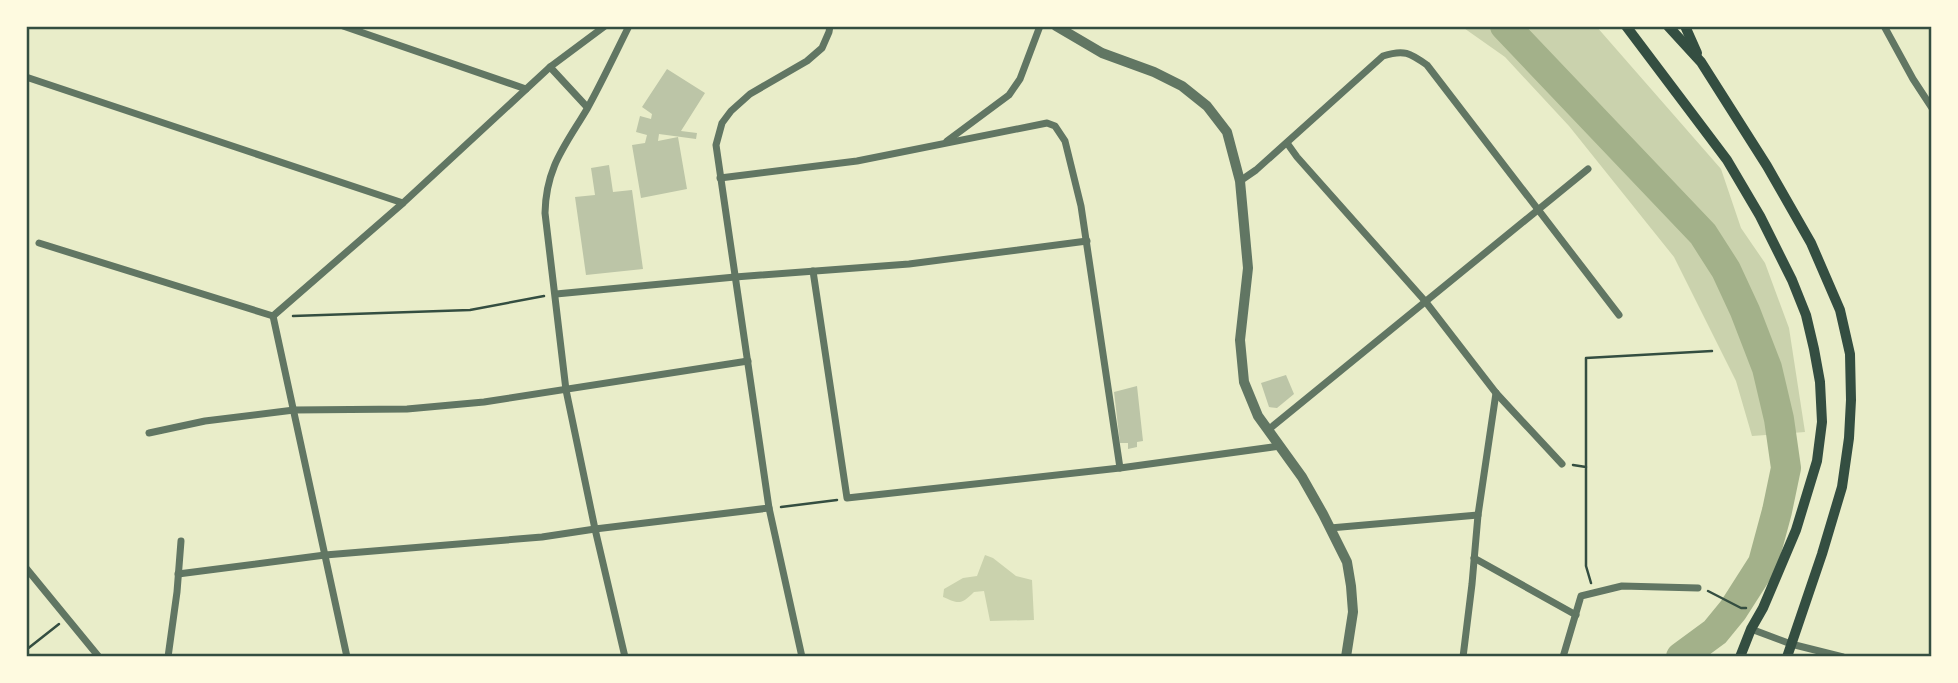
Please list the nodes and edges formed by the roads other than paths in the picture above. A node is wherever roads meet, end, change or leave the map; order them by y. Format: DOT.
graph roads {
  1 [pos="343,26"];
  2 [pos="605,26"];
  3 [pos="629,26"];
  4 [pos="830,26"];
  5 [pos="1040,26"];
  6 [pos="1056,26"];
  7 [pos="1626,26"];
  8 [pos="1668,26"];
  9 [pos="1685,26"];
  10 [pos="1884,26"];
  11 [pos="1701,62"];
  12 [pos="550,67"];
  13 [pos="26,77"];
  14 [pos="526,89"];
  15 [pos="587,107"];
  16 [pos="1932,108"];
  17 [pos="1287,143"];
  18 [pos="944,144"];
  19 [pos="1588,169"];
  20 [pos="720,178"];
  21 [pos="1240,181"];
  22 [pos="403,203"];
  23 [pos="1538,208"];
  24 [pos="1087,241"];
  25 [pos="39,243"];
  26 [pos="813,271"];
  27 [pos="735,277"];
  28 [pos="556,294"];
  29 [pos="1424,301"];
  30 [pos="1619,316"];
  31 [pos="272,317"];
  32 [pos="748,361"];
  33 [pos="566,390"];
  34 [pos="1496,393"];
  35 [pos="294,410"];
  36 [pos="1268,430"];
  37 [pos="149,433"];
  38 [pos="1280,446"];
  39 [pos="1562,464"];
  40 [pos="1120,468"];
  41 [pos="769,508"];
  42 [pos="1478,515"];
  43 [pos="1330,528"];
  44 [pos="595,529"];
  45 [pos="181,541"];
  46 [pos="325,555"];
  47 [pos="1474,558"];
  48 [pos="26,568"];
  49 [pos="178,574"];
  50 [pos="1698,588"];
  51 [pos="1576,615"];
  52 [pos="1751,629"];
  53 [pos="1791,644"];
  54 [pos="99,657"];
  55 [pos="168,657"];
  56 [pos="347,657"];
  57 [pos="625,657"];
  58 [pos="802,657"];
  59 [pos="1346,657"];
  60 [pos="1463,657"];
  61 [pos="1563,657"];
  62 [pos="1740,657"];
  63 [pos="1787,657"];
  64 [pos="1843,657"];
  1 -- 14 [label="street"];
  2 -- 12 [label="street"];
  3 -- 15 [label="street"];
  4 -- 20 [label="street"];
  5 -- 18 [label="street"];
  6 -- 21 [label="street"];
  7 -- 52 [label="main road"];
  8 -- 11 [label="main road"];
  9 -- 11 [label="main road"];
  10 -- 16 [label="street"];
  11 -- 53 [label="main road"];
  12 -- 14 [label="street"];
  12 -- 15 [label="street"];
  13 -- 22 [label="street"];
  14 -- 22 [label="street"];
  15 -- 28 [label="street"];
  17 -- 21 [label="street"];
  17 -- 23 [label="street"];
  17 -- 29 [label="street"];
  18 -- 20 [label="street"];
  18 -- 24 [label="street"];
  19 -- 23 [label="street"];
  20 -- 27 [label="street"];
  21 -- 36 [label="street"];
  22 -- 31 [label="street"];
  23 -- 29 [label="street"];
  23 -- 30 [label="street"];
  24 -- 26 [label="street"];
  24 -- 40 [label="street"];
  25 -- 31 [label="street"];
  26 -- 27 [label="street"];
  26 -- 40 [label="street"];
  27 -- 28 [label="street"];
  27 -- 32 [label="street"];
  28 -- 33 [label="street"];
  29 -- 34 [label="street"];
  29 -- 36 [label="street"];
  31 -- 35 [label="street"];
  32 -- 33 [label="street"];
  32 -- 41 [label="street"];
  33 -- 35 [label="street"];
  33 -- 44 [label="street"];
  34 -- 39 [label="street"];
  34 -- 42 [label="street"];
  35 -- 37 [label="street"];
  35 -- 46 [label="street"];
  36 -- 38 [label="street"];
  38 -- 40 [label="street"];
  38 -- 43 [label="street"];
  41 -- 44 [label="street"];
  41 -- 58 [label="street"];
  42 -- 43 [label="street"];
  42 -- 47 [label="street"];
  43 -- 59 [label="street"];
  44 -- 46 [label="street"];
  44 -- 57 [label="street"];
  45 -- 49 [label="street"];
  46 -- 49 [label="street"];
  46 -- 56 [label="street"];
  47 -- 51 [label="street"];
  47 -- 60 [label="street"];
  48 -- 54 [label="street"];
  49 -- 55 [label="street"];
  50 -- 51 [label="street"];
  51 -- 61 [label="street"];
  52 -- 53 [label="street"];
  52 -- 62 [label="main road"];
  53 -- 63 [label="main road"];
  53 -- 64 [label="street"];
}
